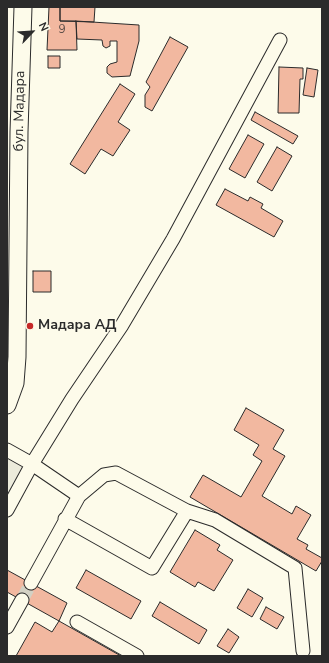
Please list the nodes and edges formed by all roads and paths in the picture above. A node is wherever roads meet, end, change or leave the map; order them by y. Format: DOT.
graph roads {
  1 [pos="23,7"];
  2 [pos="280,40"];
  3 [pos="12,338"];
  4 [pos="12,359"];
  5 [pos="7,405"];
  6 [pos="7,450"];
  7 [pos="32,464"];
  8 [pos="79,496"];
  9 [pos="7,510"];
  10 [pos="187,511"];
  11 [pos="66,519"];
  12 [pos="31,584"];
  13 [pos="22,600"];
  14 [pos="77,622"];
  15 [pos="7,627"];
  16 [pos="303,651"];
  17 [pos="137,656"];
  1 -- 3 [label="main road, бул. Мадара"];
  2 -- 7 [label="lane"];
  3 -- 4 [label="main road, бул. Мадара"];
  4 -- 5 [label="main road, бул. Мадара"];
  6 -- 7 [label="lane"];
  7 -- 8 [label="lane"];
  7 -- 9 [label="lane"];
  8 -- 10 [label="lane"];
  8 -- 11 [label="lane"];
  10 -- 11 [label="lane"];
  10 -- 16 [label="lane"];
  11 -- 12 [label="lane"];
  13 -- 15 [label="lane"];
  14 -- 17 [label="lane"];
}
